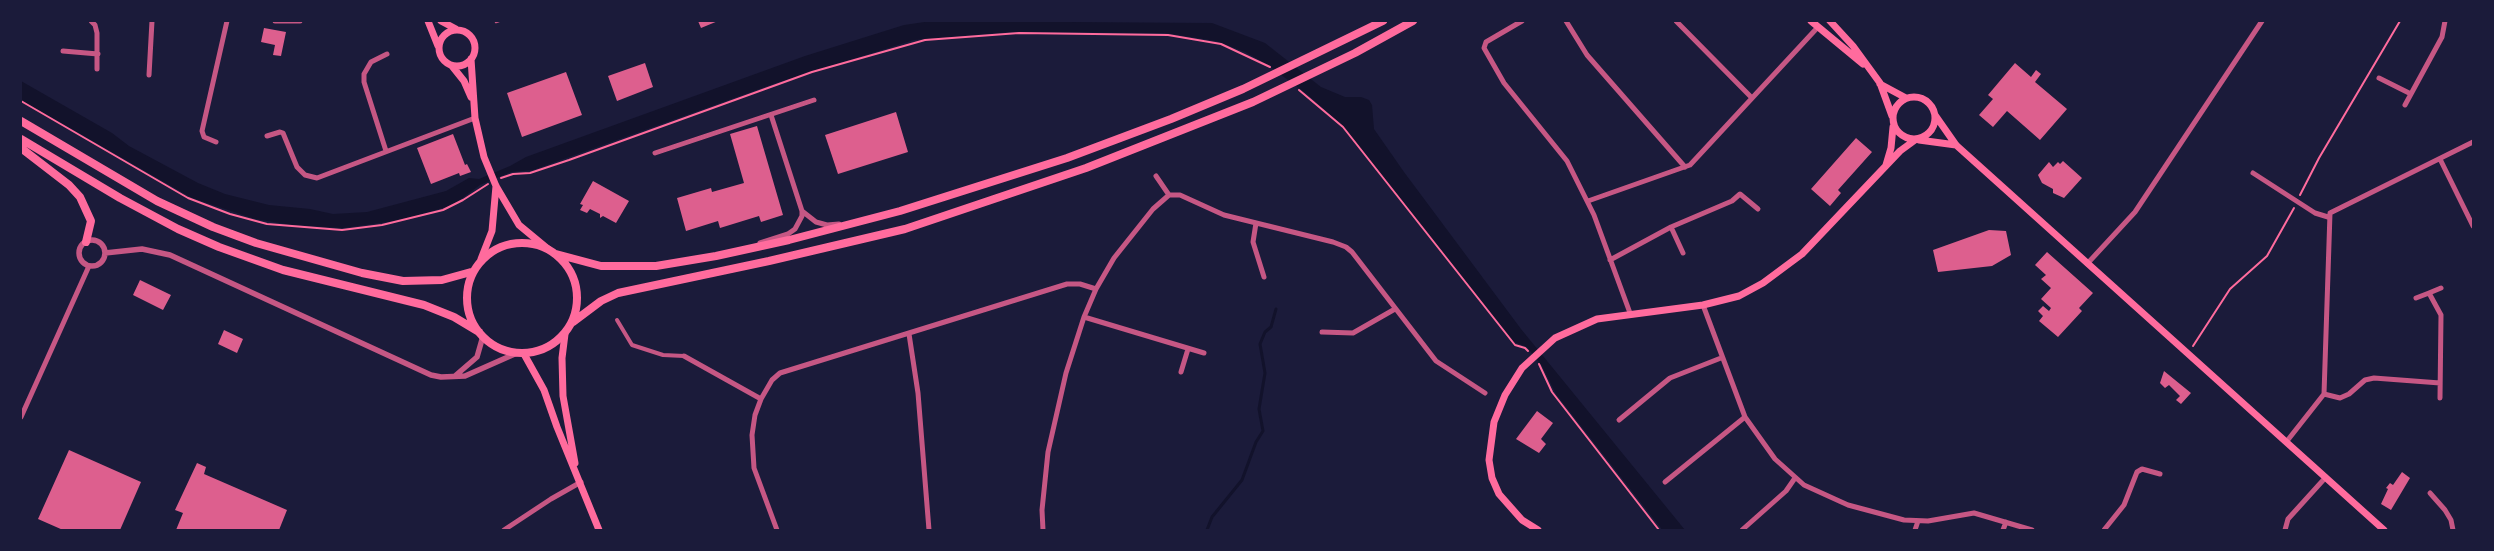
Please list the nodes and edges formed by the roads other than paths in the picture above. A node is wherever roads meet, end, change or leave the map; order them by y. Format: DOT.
graph roads {
  1 [pos="91,21"];
  2 [pos="152,21"];
  3 [pos="227,21"];
  4 [pos="275,21"];
  5 [pos="300,21"];
  6 [pos="428,21"];
  7 [pos="441,21"];
  8 [pos="1383,21"];
  9 [pos="1413,21"];
  10 [pos="1522,21"];
  11 [pos="1566,21"];
  12 [pos="1676,21"];
  13 [pos="1811,21"];
  14 [pos="1830,21"];
  15 [pos="2262,21"];
  16 [pos="2445,21"];
  17 [pos="1818,27"];
  18 [pos="456,29"];
  19 [pos="438,46"];
  20 [pos="63,51"];
  21 [pos="98,54"];
  22 [pos="387,54"];
  23 [pos="472,59"];
  24 [pos="452,66"];
  25 [pos="1868,68"];
  26 [pos="97,69"];
  27 [pos="149,75"];
  28 [pos="2379,78"];
  29 [pos="1880,83"];
  30 [pos="2411,94"];
  31 [pos="1752,98"];
  32 [pos="1906,98"];
  33 [pos="814,100"];
  34 [pos="473,102"];
  35 [pos="2405,105"];
  36 [pos="771,115"];
  37 [pos="1935,115"];
  38 [pos="475,118"];
  39 [pos="21,121"];
  40 [pos="1893,122"];
  41 [pos="267,136"];
  42 [pos="21,139"];
  43 [pos="1916,140"];
  44 [pos="216,142"];
  45 [pos="2473,142"];
  46 [pos="1956,145"];
  47 [pos="21,148"];
  48 [pos="386,151"];
  49 [pos="655,153"];
  50 [pos="2440,159"];
  51 [pos="1685,167"];
  52 [pos="1885,168"];
  53 [pos="2253,173"];
  54 [pos="1156,176"];
  55 [pos="494,183"];
  56 [pos="1169,195"];
  57 [pos="1588,201"];
  58 [pos="1758,209"];
  59 [pos="802,211"];
  60 [pos="2328,217"];
  61 [pos="855,223"];
  62 [pos="1256,223"];
  63 [pos="2473,226"];
  64 [pos="1671,227"];
  65 [pos="86,242"];
  66 [pos="548,249"];
  67 [pos="105,253"];
  68 [pos="556,254"];
  69 [pos="726,254"];
  70 [pos="1683,254"];
  71 [pos="481,258"];
  72 [pos="1610,260"];
  73 [pos="2087,264"];
  74 [pos="88,266"];
  75 [pos="471,272"];
  76 [pos="1264,277"];
  77 [pos="2441,288"];
  78 [pos="1096,289"];
  79 [pos="2429,293"];
  80 [pos="2416,298"];
  81 [pos="1703,305"];
  82 [pos="1395,309"];
  83 [pos="1630,313"];
  84 [pos="1084,317"];
  85 [pos="617,320"];
  86 [pos="573,322"];
  87 [pos="1322,332"];
  88 [pos="481,334"];
  89 [pos="565,334"];
  90 [pos="909,334"];
  91 [pos="1188,348"];
  92 [pos="521,354"];
  93 [pos="1204,354"];
  94 [pos="684,356"];
  95 [pos="1722,358"];
  96 [pos="1181,372"];
  97 [pos="455,376"];
  98 [pos="2440,383"];
  99 [pos="1485,393"];
  100 [pos="2324,394"];
  101 [pos="2440,398"];
  102 [pos="761,399"];
  103 [pos="21,417"];
  104 [pos="1745,417"];
  105 [pos="1620,420"];
  106 [pos="2287,441"];
  107 [pos="576,473"];
  108 [pos="2160,474"];
  109 [pos="2326,477"];
  110 [pos="1795,478"];
  111 [pos="581,482"];
  112 [pos="1665,482"];
  113 [pos="2430,493"];
  114 [pos="1918,521"];
  115 [pos="2006,522"];
  116 [pos="504,530"];
  117 [pos="599,530"];
  118 [pos="777,530"];
  119 [pos="929,530"];
  120 [pos="1043,530"];
  121 [pos="1538,530"];
  122 [pos="1742,530"];
  123 [pos="1915,530"];
  124 [pos="2003,530"];
  125 [pos="2032,530"];
  126 [pos="2104,530"];
  127 [pos="2284,530"];
  128 [pos="2384,530"];
  129 [pos="2453,530"];
  1 -- 21 [label="street"];
  2 -- 27 [label="street"];
  3 -- 44 [label="street"];
  4 -- 5 [label="street"];
  6 -- 19 [label="main road"];
  7 -- 18 [label="main road"];
  8 -- 61 [label="highway"];
  9 -- 86 [label="highway"];
  10 -- 57 [label="street"];
  11 -- 51 [label="street"];
  12 -- 31 [label="street"];
  13 -- 17 [label="main road"];
  14 -- 25 [label="main road"];
  15 -- 73 [label="street"];
  16 -- 30 [label="street"];
  17 -- 25 [label="main road"];
  17 -- 31 [label="street"];
  18 -- 19 [label="main road"];
  18 -- 23 [label="main road"];
  19 -- 24 [label="main road"];
  20 -- 21 [label="street"];
  21 -- 26 [label="street"];
  22 -- 48 [label="street"];
  23 -- 24 [label="main road"];
  23 -- 34 [label="main road"];
  24 -- 34 [label="main road"];
  25 -- 29 [label="main road"];
  28 -- 30 [label="street"];
  29 -- 32 [label="main road"];
  29 -- 40 [label="main road"];
  30 -- 35 [label="street"];
  31 -- 51 [label="street"];
  32 -- 37 [label="main road"];
  32 -- 40 [label="main road"];
  33 -- 36 [label="street"];
  34 -- 38 [label="main road"];
  36 -- 49 [label="street"];
  36 -- 59 [label="street"];
  37 -- 43 [label="main road"];
  37 -- 46 [label="main road"];
  38 -- 48 [label="street"];
  38 -- 55 [label="main road"];
  39 -- 75 [label="highway"];
  40 -- 43 [label="main road"];
  40 -- 52 [label="main road"];
  41 -- 48 [label="street"];
  42 -- 88 [label="highway"];
  43 -- 46 [label="main road"];
  43 -- 52 [label="main road"];
  45 -- 50 [label="street"];
  46 -- 73 [label="main road"];
  47 -- 65 [label="highway"];
  50 -- 60 [label="street"];
  50 -- 63 [label="street"];
  51 -- 57 [label="street"];
  52 -- 81 [label="main road"];
  53 -- 60 [label="street"];
  54 -- 56 [label="street"];
  55 -- 66 [label="main road"];
  55 -- 71 [label="main road"];
  56 -- 62 [label="street"];
  56 -- 78 [label="street"];
  57 -- 72 [label="street"];
  58 -- 64 [label="street"];
  59 -- 61 [label="street"];
  59 -- 69 [label="street"];
  60 -- 100 [label="street"];
  61 -- 69 [label="highway"];
  62 -- 76 [label="street"];
  62 -- 82 [label="street"];
  64 -- 70 [label="street"];
  64 -- 72 [label="street"];
  65 -- 67 [label="street"];
  65 -- 74 [label="street"];
  66 -- 68 [label="highway"];
  66 -- 71 [label="highway"];
  67 -- 74 [label="street"];
  67 -- 97 [label="street"];
  68 -- 69 [label="highway"];
  68 -- 86 [label="highway"];
  71 -- 75 [label="highway"];
  72 -- 83 [label="street"];
  73 -- 106 [label="main road"];
  74 -- 103 [label="street"];
  75 -- 88 [label="highway"];
  77 -- 79 [label="street"];
  78 -- 84 [label="street"];
  78 -- 90 [label="street"];
  79 -- 80 [label="street"];
  79 -- 98 [label="street"];
  81 -- 83 [label="main road"];
  81 -- 95 [label="street"];
  82 -- 87 [label="street"];
  82 -- 99 [label="street"];
  83 -- 121 [label="main road"];
  84 -- 91 [label="street"];
  84 -- 120 [label="street"];
  85 -- 94 [label="street"];
  86 -- 89 [label="highway"];
  88 -- 92 [label="highway"];
  88 -- 97 [label="street"];
  89 -- 92 [label="highway"];
  89 -- 107 [label="main road"];
  90 -- 102 [label="street"];
  90 -- 119 [label="street"];
  91 -- 93 [label="street"];
  91 -- 96 [label="street"];
  92 -- 97 [label="street"];
  92 -- 107 [label="main road"];
  94 -- 102 [label="street"];
  95 -- 104 [label="street"];
  95 -- 105 [label="street"];
  98 -- 100 [label="street"];
  98 -- 101 [label="street"];
  100 -- 106 [label="street"];
  102 -- 118 [label="street"];
  104 -- 110 [label="street"];
  104 -- 112 [label="street"];
  106 -- 109 [label="main road"];
  107 -- 111 [label="main road"];
  108 -- 126 [label="street"];
  109 -- 127 [label="street"];
  109 -- 128 [label="main road"];
  110 -- 114 [label="street"];
  110 -- 122 [label="street"];
  111 -- 116 [label="street"];
  111 -- 117 [label="main road"];
  113 -- 129 [label="street"];
  114 -- 115 [label="street"];
  114 -- 123 [label="street"];
  115 -- 124 [label="street"];
  115 -- 125 [label="street"];
}
